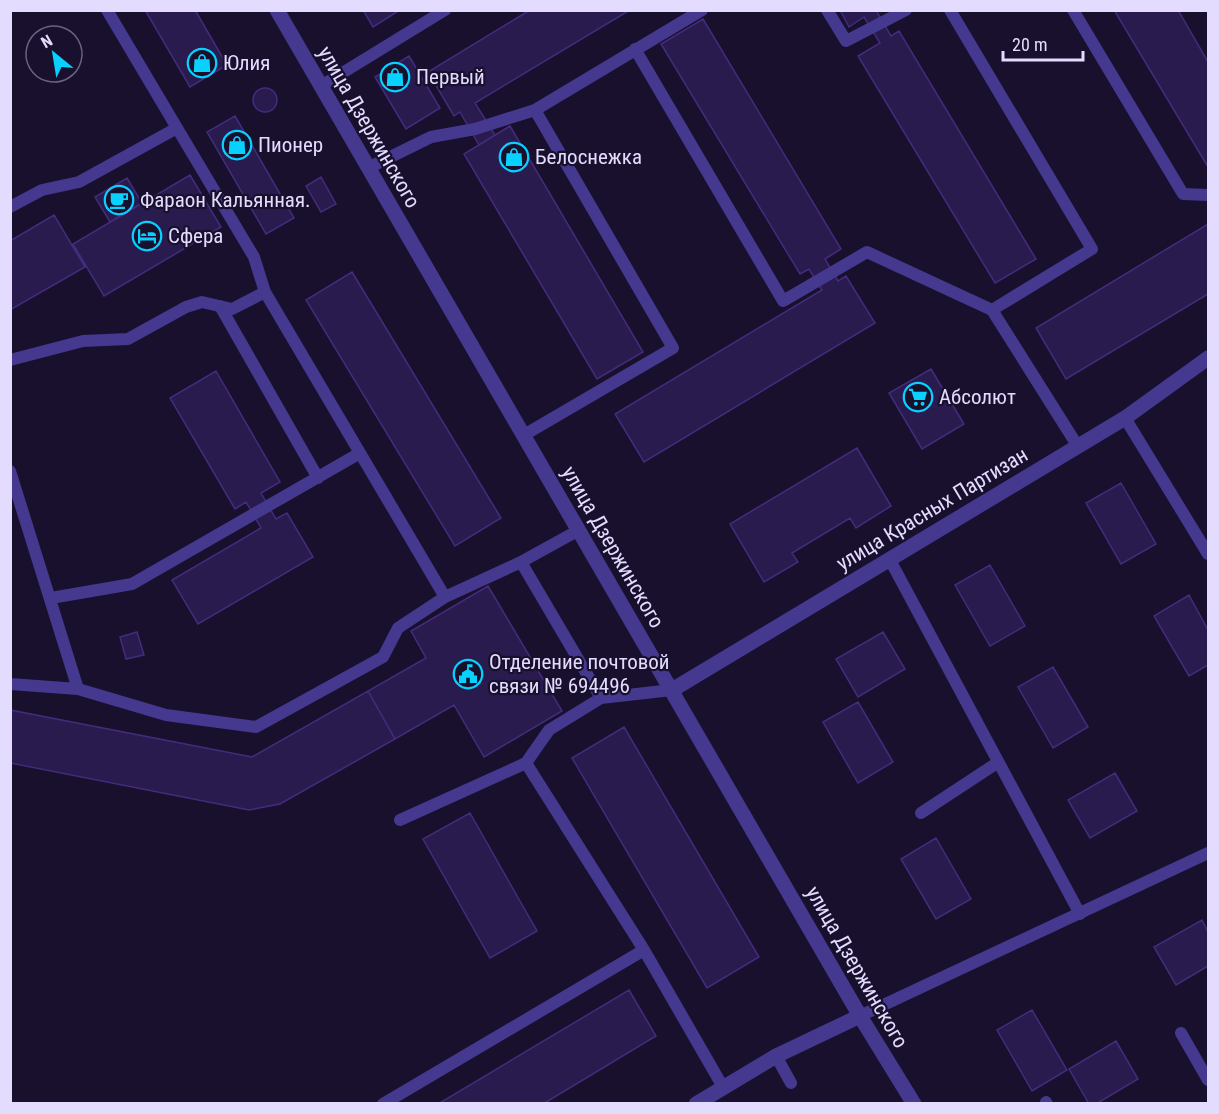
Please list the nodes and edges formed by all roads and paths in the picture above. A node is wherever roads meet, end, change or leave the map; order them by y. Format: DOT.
graph roads {
  1 [pos="107,10"];
  2 [pos="277,10"];
  3 [pos="445,10"];
  4 [pos="702,10"];
  5 [pos="827,10"];
  6 [pos="906,10"];
  7 [pos="950,10"];
  8 [pos="1073,10"];
  9 [pos="635,50"];
  10 [pos="321,86"];
  11 [pos="535,110"];
  12 [pos="177,128"];
  13 [pos="368,168"];
  14 [pos="1209,195"];
  15 [pos="10,207"];
  16 [pos="266,292"];
  17 [pos="220,306"];
  18 [pos="992,310"];
  19 [pos="1209,358"];
  20 [pos="10,360"];
  21 [pos="1125,418"];
  22 [pos="524,435"];
  23 [pos="1077,445"];
  24 [pos="360,453"];
  25 [pos="10,471"];
  26 [pos="318,478"];
  27 [pos="579,530"];
  28 [pos="1209,554"];
  29 [pos="890,560"];
  30 [pos="521,562"];
  31 [pos="445,597"];
  32 [pos="51,598"];
  33 [pos="10,684"];
  34 [pos="78,689"];
  35 [pos="672,690"];
  36 [pos="601,698"];
  37 [pos="526,763"];
  38 [pos="997,763"];
  39 [pos="921,813"];
  40 [pos="400,820"];
  41 [pos="1209,853"];
  42 [pos="1080,914"];
  43 [pos="644,950"];
  44 [pos="860,1016"];
  45 [pos="1181,1033"];
  46 [pos="776,1056"];
  47 [pos="1209,1080"];
  48 [pos="791,1083"];
  49 [pos="723,1087"];
  50 [pos="383,1104"];
  51 [pos="696,1104"];
  52 [pos="914,1104"];
  1 -- 12 [label="lane"];
  2 -- 10 [label="street, улица Дзержинского"];
  3 -- 10 [label="lane"];
  4 -- 9 [label="lane"];
  5 -- 6 [label="lane"];
  7 -- 18 [label="lane"];
  8 -- 14 [label="lane"];
  9 -- 11 [label="lane"];
  9 -- 18 [label="lane"];
  10 -- 13 [label="street, улица Дзержинского"];
  11 -- 13 [label="lane"];
  11 -- 22 [label="lane"];
  12 -- 15 [label="lane"];
  12 -- 16 [label="lane"];
  13 -- 22 [label="street, улица Дзержинского"];
  16 -- 17 [label="lane"];
  16 -- 24 [label="lane"];
  17 -- 20 [label="lane"];
  17 -- 26 [label="lane"];
  18 -- 23 [label="lane"];
  19 -- 21 [label="street, улица Красных Партизан"];
  21 -- 23 [label="street, улица Красных Партизан"];
  21 -- 28 [label="lane"];
  22 -- 27 [label="street, улица Дзержинского"];
  23 -- 29 [label="street, улица Красных Партизан"];
  24 -- 26 [label="lane"];
  24 -- 31 [label="lane"];
  25 -- 32 [label="lane"];
  26 -- 32 [label="lane"];
  27 -- 30 [label="lane"];
  27 -- 35 [label="street, улица Дзержинского"];
  29 -- 35 [label="street, улица Красных Партизан"];
  29 -- 38 [label="lane"];
  30 -- 31 [label="lane"];
  30 -- 36 [label="lane"];
  31 -- 34 [label="lane"];
  32 -- 34 [label="lane"];
  33 -- 34 [label="lane"];
  35 -- 36 [label="lane"];
  35 -- 44 [label="street, улица Дзержинского"];
  36 -- 37 [label="lane"];
  37 -- 40 [label="lane"];
  37 -- 43 [label="lane"];
  38 -- 39 [label="lane"];
  38 -- 42 [label="lane"];
  41 -- 42 [label="lane"];
  42 -- 44 [label="lane"];
  43 -- 49 [label="lane"];
  43 -- 50 [label="lane"];
  44 -- 46 [label="street"];
  44 -- 52 [label="street, улица Дзержинского"];
  45 -- 47 [label="lane"];
  46 -- 48 [label="lane"];
  46 -- 49 [label="street"];
  49 -- 51 [label="street"];
}
